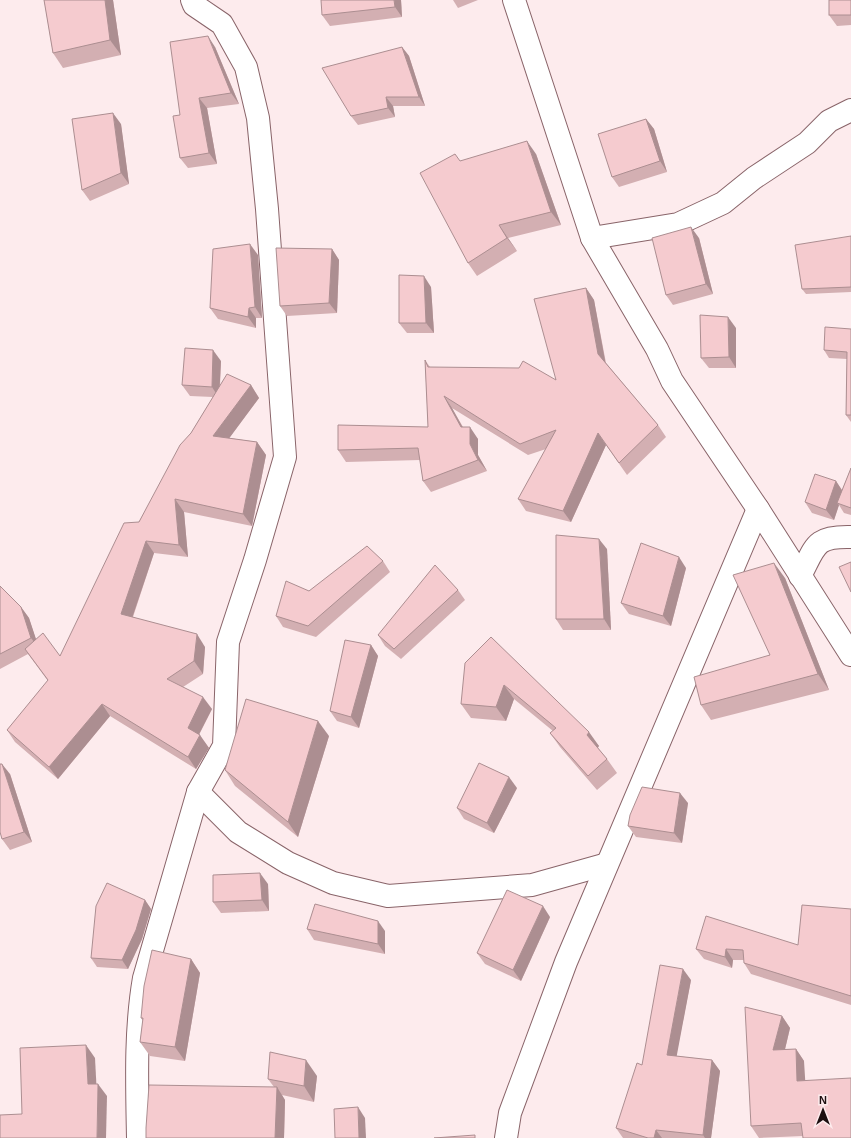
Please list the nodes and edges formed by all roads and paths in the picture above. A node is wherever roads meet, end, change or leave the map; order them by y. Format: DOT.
graph roads {
  1 [pos="192,0"];
  2 [pos="514,0"];
  3 [pos="851,110"];
  4 [pos="592,238"];
  5 [pos="758,509"];
  6 [pos="851,537"];
  7 [pos="800,576"];
  8 [pos="851,655"];
  9 [pos="198,792"];
  10 [pos="607,864"];
  11 [pos="138,1138"];
  12 [pos="506,1138"];
  1 -- 9 [label="street"];
  2 -- 4 [label="street"];
  3 -- 4 [label="street"];
  4 -- 5 [label="street"];
  5 -- 7 [label="street"];
  5 -- 10 [label="street"];
  6 -- 7 [label="street"];
  7 -- 8 [label="street"];
  9 -- 10 [label="street"];
  9 -- 11 [label="street"];
  10 -- 12 [label="street"];
}
